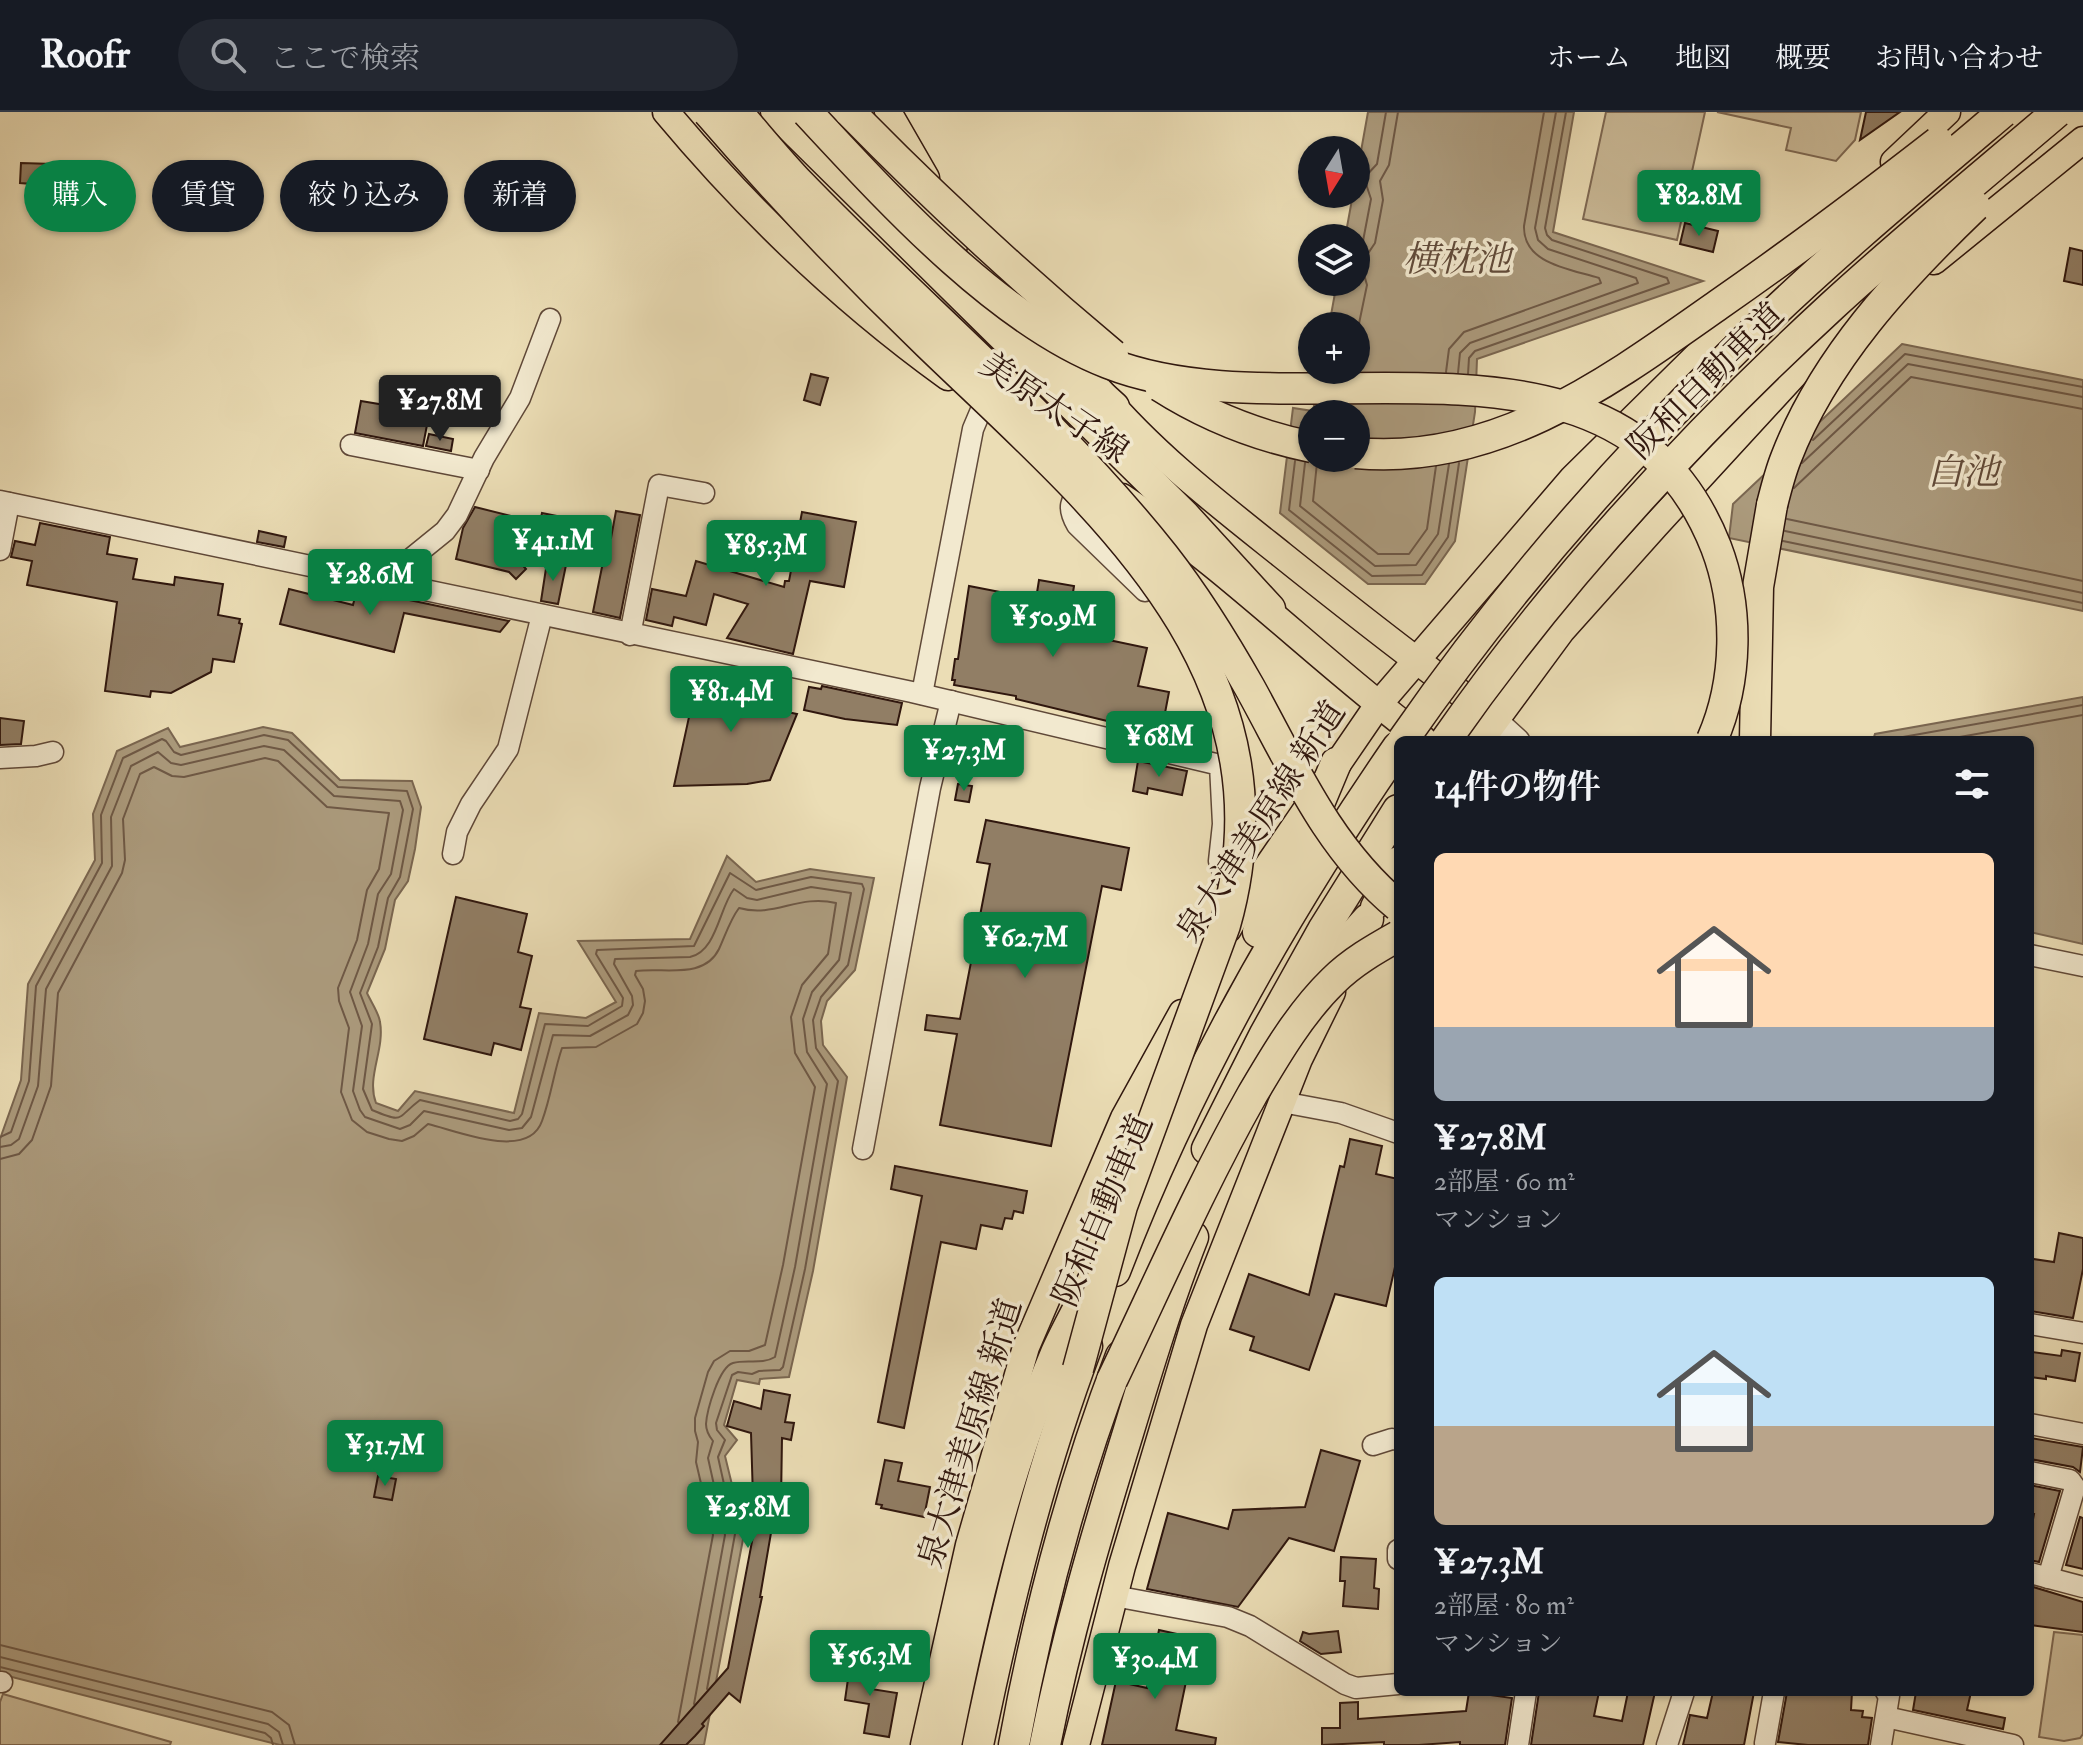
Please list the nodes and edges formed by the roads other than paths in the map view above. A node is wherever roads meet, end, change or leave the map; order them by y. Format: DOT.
graph roads {
  1 [pos="666,112"];
  2 [pos="708,112"];
  3 [pos="737,112"];
  4 [pos="776,112"];
  5 [pos="807,112"];
  6 [pos="852,112"];
  7 [pos="888,112"];
  8 [pos="1947,112"];
  9 [pos="1976,112"];
  10 [pos="2003,112"];
  11 [pos="2057,112"];
  12 [pos="2071,112"];
  13 [pos="2083,140"];
  14 [pos="550,319"];
  15 [pos="984,403"];
  16 [pos="1114,407"];
  17 [pos="1298,444"];
  18 [pos="351,445"];
  19 [pos="1370,453"];
  20 [pos="479,470"];
  21 [pos="1089,475"];
  22 [pos="704,493"];
  23 [pos="5,502"];
  24 [pos="0,550"];
  25 [pos="388,580"];
  26 [pos="1270,609"];
  27 [pos="542,615"];
  28 [pos="630,635"];
  29 [pos="1415,662"];
  30 [pos="922,694"];
  31 [pos="951,701"];
  32 [pos="1378,705"];
  33 [pos="1496,719"];
  34 [pos="1406,736"];
  35 [pos="1419,736"];
  36 [pos="1449,736"];
  37 [pos="1484,736"];
  38 [pos="1515,736"];
  39 [pos="1713,736"];
  40 [pos="1755,736"];
  41 [pos="53,752"];
  42 [pos="1394,753"];
  43 [pos="0,758"];
  44 [pos="1336,763"];
  45 [pos="1220,765"];
  46 [pos="1394,816"];
  47 [pos="453,854"];
  48 [pos="1394,868"];
  49 [pos="1245,899"];
  50 [pos="1394,902"];
  51 [pos="1368,919"];
  52 [pos="1394,938"];
  53 [pos="2034,956"];
  54 [pos="2083,966"];
  55 [pos="1282,1102"];
  56 [pos="1394,1132"];
  57 [pos="863,1149"];
  58 [pos="2034,1325"];
  59 [pos="2083,1327"];
  60 [pos="2082,1333"];
  61 [pos="1078,1369"];
  62 [pos="1112,1380"];
  63 [pos="2034,1425"];
  64 [pos="2083,1434"];
  65 [pos="1394,1439"];
  66 [pos="1373,1445"];
  67 [pos="2034,1473"];
  68 [pos="2039,1576"];
  69 [pos="2083,1587"];
  70 [pos="1114,1596"];
  71 [pos="1394,1684"];
  72 [pos="1525,1696"];
  73 [pos="1683,1696"];
  74 [pos="1773,1696"];
  75 [pos="1889,1696"];
  76 [pos="1886,1717"];
  77 [pos="1765,1743"];
  78 [pos="924,1745"];
  79 [pos="946,1745"];
  80 [pos="978,1745"];
  81 [pos="1014,1745"];
  82 [pos="1045,1745"];
  83 [pos="1076,1745"];
  84 [pos="1518,1745"];
  85 [pos="1667,1745"];
  86 [pos="1881,1745"];
  87 [pos="2013,1745"];
  1 -- 15 [label="main road, 美原太子線"];
  2 -- 61 [label="highway, bridge"];
  3 -- 50 [label="highway, bridge"];
  4 -- 26 [label="highway"];
  5 -- 39 [label="highway, bridge"];
  6 -- 16 [label="highway, bridge"];
  6 -- 17 [label="highway, bridge"];
  7 -- 16 [label="main road, 美原太子線"];
  8 -- 29 [label="main road, 泉大津美原線 新道"];
  9 -- 19 [label="highway, bridge"];
  10 -- 34 [label="highway, 阪和自動車道, bridge"];
  11 -- 36 [label="highway, 阪和自動車道, bridge"];
  12 -- 40 [label="highway, bridge"];
  13 -- 33 [label="main road"];
  14 -- 20 [label="street"];
  15 -- 21 [label="main road, 美原太子線"];
  15 -- 30 [label="street"];
  16 -- 29 [label="main road, 美原太子線"];
  18 -- 20 [label="street"];
  20 -- 25 [label="street"];
  21 -- 26 [label="main road, 美原太子線"];
  21 -- 45 [label="street"];
  22 -- 28 [label="street"];
  23 -- 24 [label="street"];
  23 -- 25 [label="street"];
  25 -- 27 [label="street"];
  26 -- 32 [label="main road, 美原太子線"];
  27 -- 28 [label="street"];
  27 -- 47 [label="street"];
  28 -- 30 [label="street"];
  29 -- 32 [label="main road, 泉大津美原線 新道"];
  29 -- 33 [label="main road, 美原太子線"];
  30 -- 31 [label="street"];
  31 -- 45 [label="street"];
  31 -- 57 [label="street"];
  32 -- 35 [label="main road, 美原太子線"];
  32 -- 44 [label="main road, 泉大津美原線 新道"];
  33 -- 37 [label="main road"];
  33 -- 38 [label="street"];
  41 -- 43 [label="street"];
  42 -- 61 [label="highway, 阪和自動車道, bridge"];
  44 -- 49 [label="main road, 泉大津美原線 新道"];
  44 -- 79 [label="highway"];
  45 -- 49 [label="street"];
  46 -- 62 [label="highway, 阪和自動車道, bridge"];
  48 -- 51 [label="main road"];
  49 -- 78 [label="main road, 泉大津美原線 新道"];
  51 -- 55 [label="main road"];
  51 -- 82 [label="highway"];
  52 -- 62 [label="highway, bridge"];
  53 -- 54 [label="street"];
  55 -- 56 [label="street"];
  55 -- 70 [label="main road"];
  58 -- 60 [label="street"];
  59 -- 60 [label="street"];
  61 -- 80 [label="highway, 阪和自動車道"];
  62 -- 81 [label="highway, 阪和自動車道"];
  63 -- 64 [label="street"];
  65 -- 66 [label="street"];
  67 -- 68 [label="street"];
  68 -- 69 [label="street"];
  70 -- 71 [label="street"];
  70 -- 83 [label="main road"];
  72 -- 84 [label="street"];
  73 -- 85 [label="street"];
  74 -- 77 [label="street"];
  75 -- 76 [label="street"];
  76 -- 86 [label="street"];
  76 -- 87 [label="street"];
}
